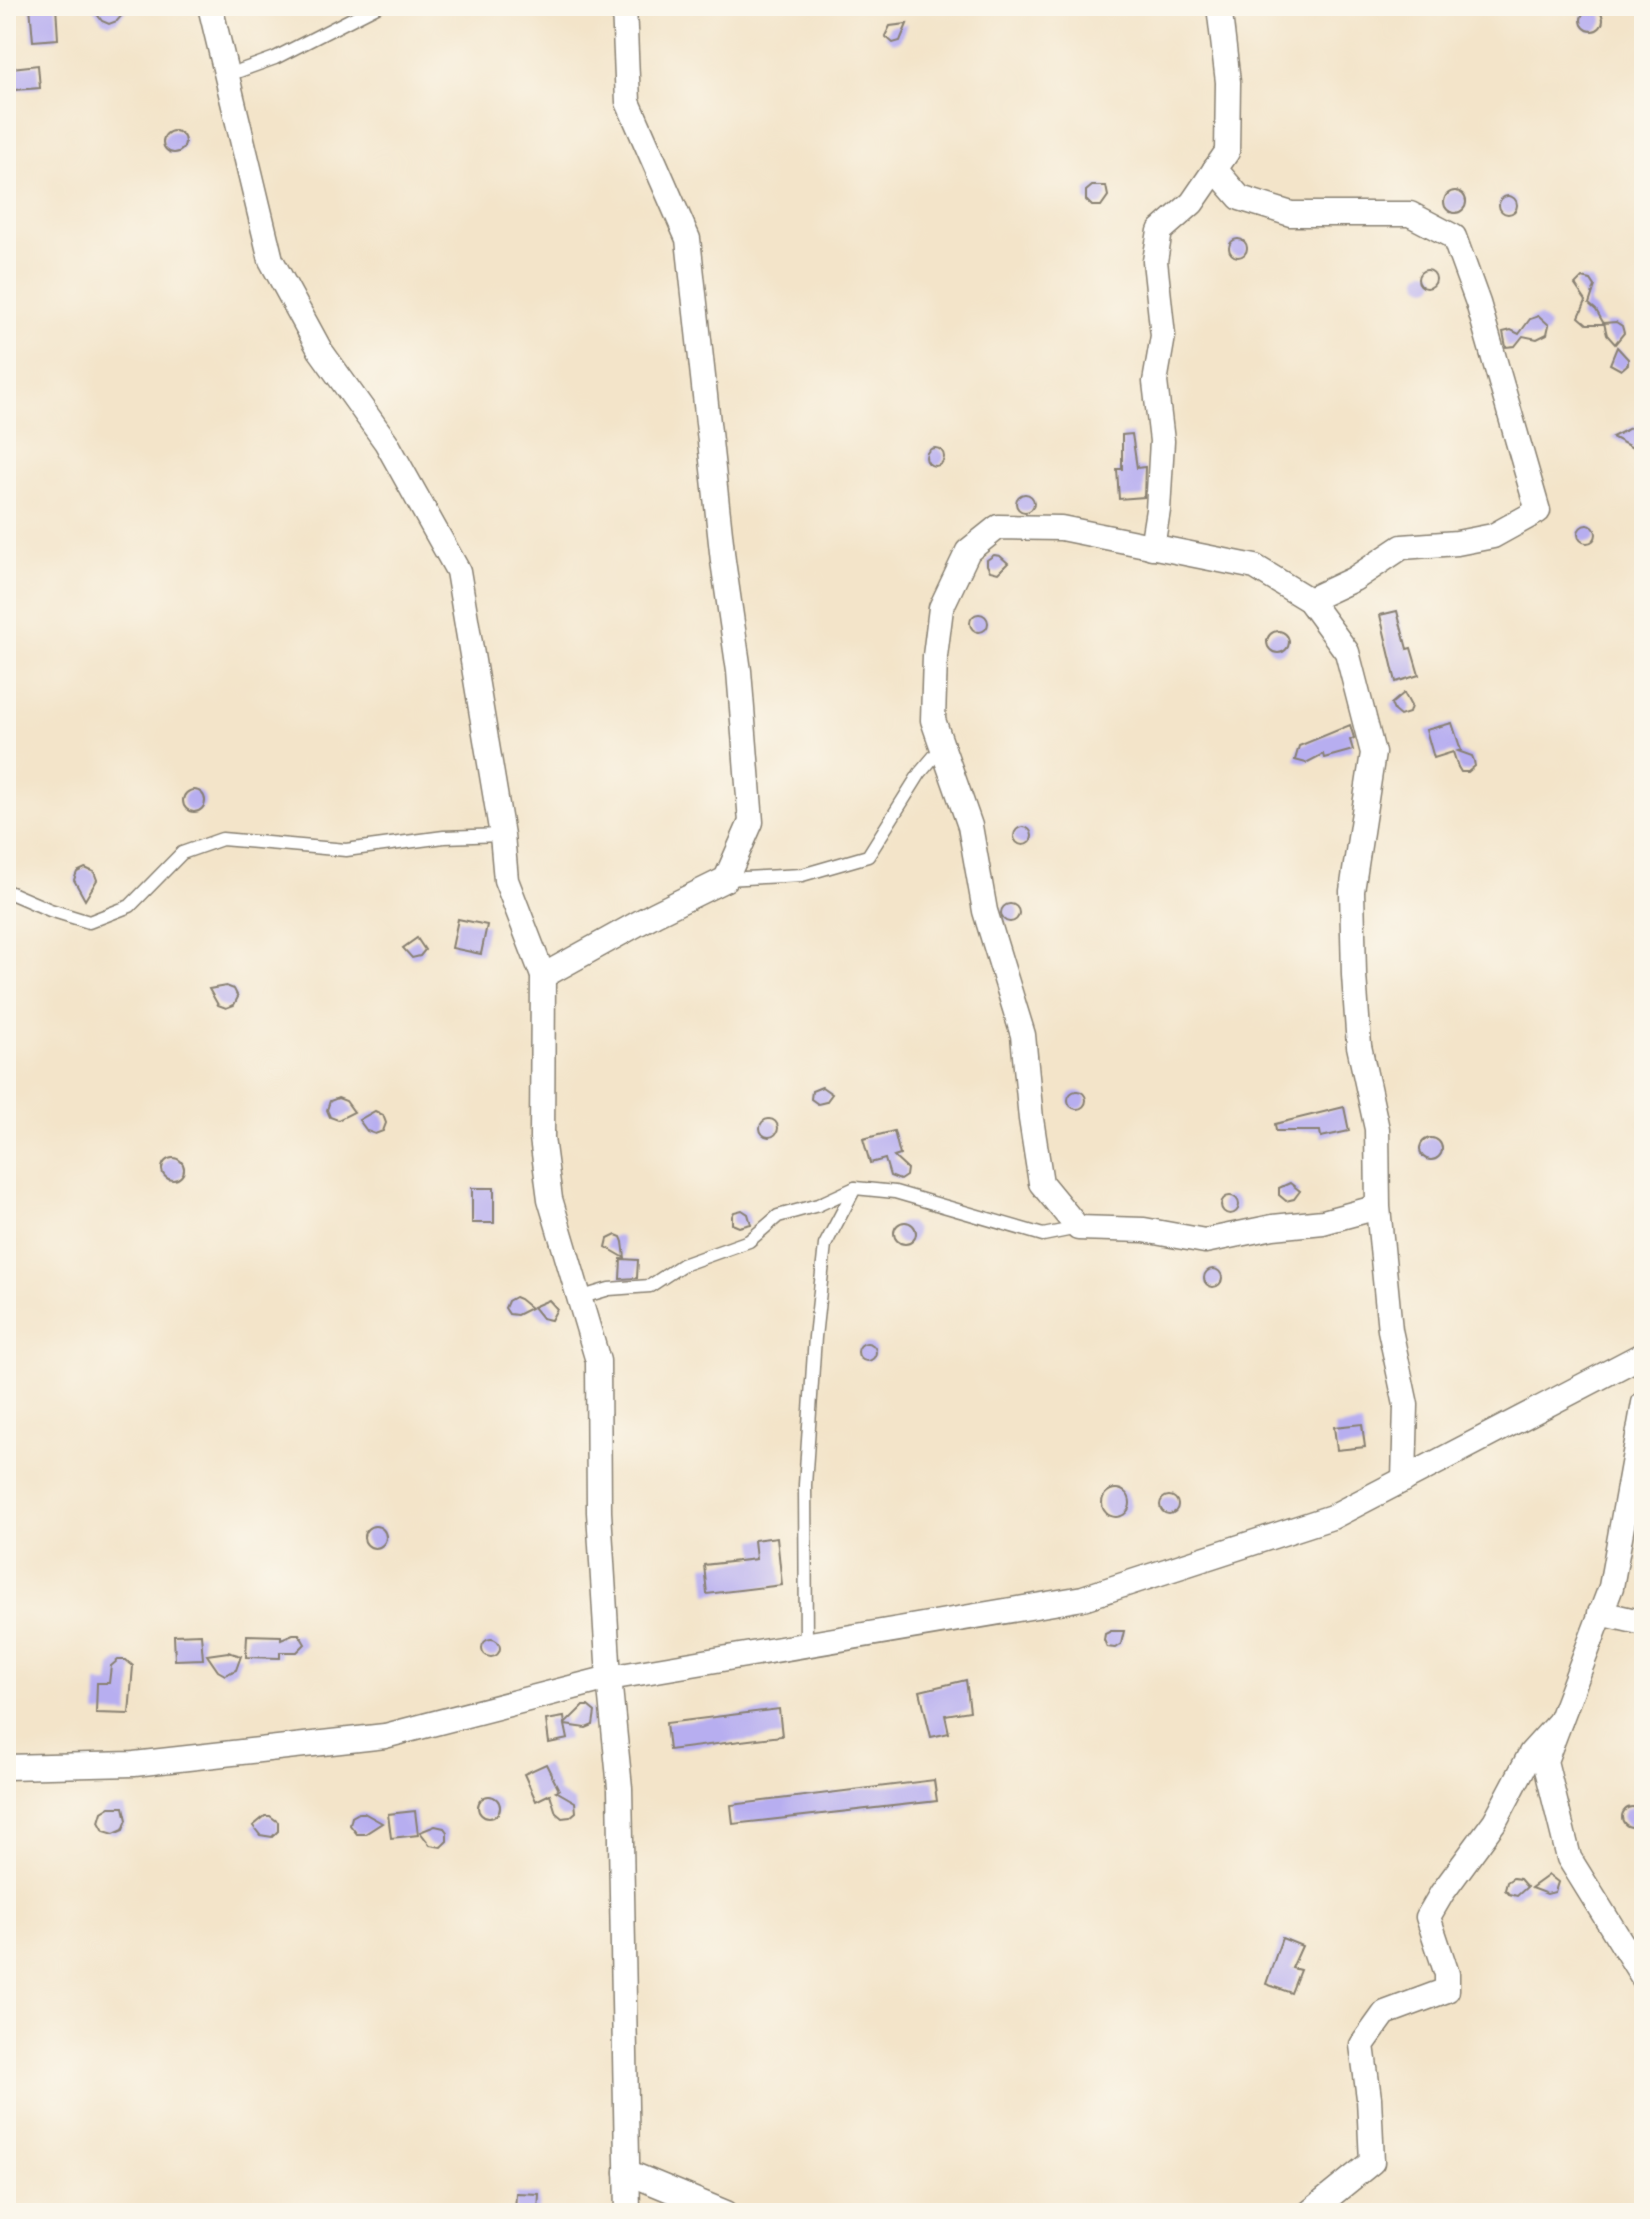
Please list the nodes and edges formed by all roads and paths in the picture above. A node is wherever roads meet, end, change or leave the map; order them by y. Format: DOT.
graph roads {
  1 [pos="210,6"];
  2 [pos="377,6"];
  3 [pos="624,6"];
  4 [pos="1219,6"];
  5 [pos="228,75"];
  6 [pos="1215,169"];
  7 [pos="1152,547"];
  8 [pos="1309,600"];
  9 [pos="942,747"];
  10 [pos="502,835"];
  11 [pos="726,879"];
  12 [pos="6,891"];
  13 [pos="543,976"];
  14 [pos="855,1188"];
  15 [pos="1378,1207"];
  16 [pos="1078,1228"];
  17 [pos="579,1298"];
  18 [pos="1644,1354"];
  19 [pos="1644,1403"];
  20 [pos="1404,1480"];
  21 [pos="1600,1613"];
  22 [pos="1644,1623"];
  23 [pos="806,1646"];
  24 [pos="609,1678"];
  25 [pos="1560,1721"];
  26 [pos="6,1767"];
  27 [pos="1644,1979"];
  28 [pos="627,2172"];
  29 [pos="628,2213"];
  30 [pos="726,2213"];
  31 [pos="1309,2213"];
  1 -- 5 [label="street"];
  2 -- 5 [label="lane"];
  3 -- 11 [label="street"];
  4 -- 6 [label="street"];
  5 -- 10 [label="street"];
  6 -- 7 [label="street"];
  6 -- 8 [label="street"];
  7 -- 8 [label="street"];
  7 -- 9 [label="street"];
  8 -- 15 [label="street"];
  9 -- 11 [label="lane"];
  9 -- 16 [label="street"];
  10 -- 12 [label="lane"];
  10 -- 13 [label="street"];
  11 -- 13 [label="street"];
  13 -- 17 [label="street"];
  14 -- 16 [label="lane"];
  14 -- 17 [label="lane"];
  14 -- 23 [label="lane"];
  15 -- 16 [label="street"];
  15 -- 20 [label="street"];
  17 -- 24 [label="street"];
  18 -- 20 [label="street"];
  19 -- 21 [label="street"];
  20 -- 23 [label="street"];
  21 -- 22 [label="street"];
  21 -- 25 [label="street"];
  23 -- 24 [label="street"];
  24 -- 26 [label="street"];
  24 -- 28 [label="street"];
  25 -- 27 [label="street"];
  25 -- 31 [label="street"];
  28 -- 29 [label="street"];
  28 -- 30 [label="street"];
}
